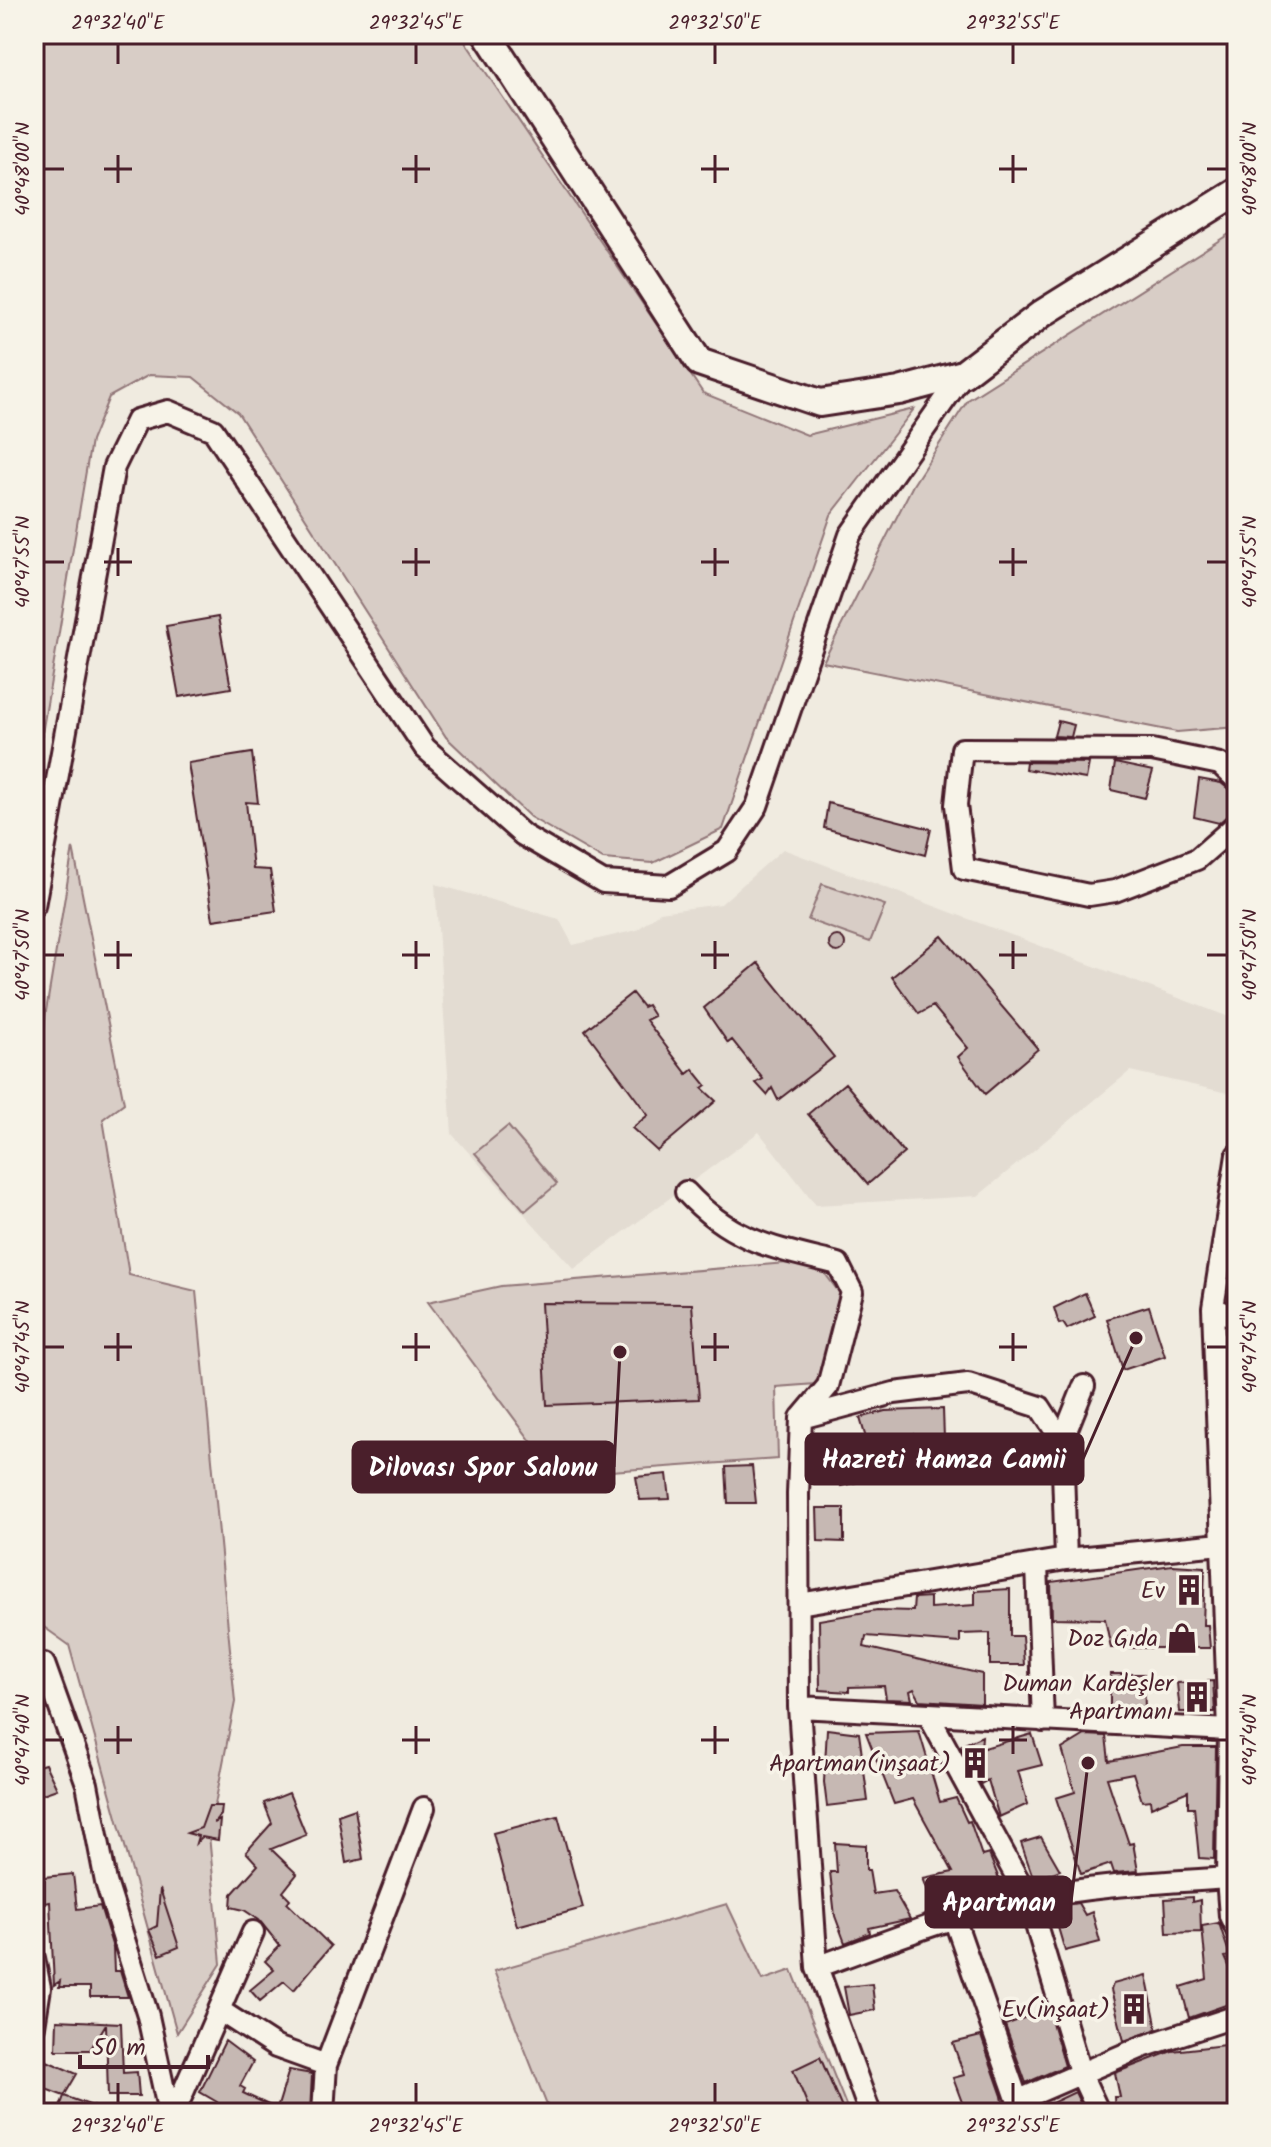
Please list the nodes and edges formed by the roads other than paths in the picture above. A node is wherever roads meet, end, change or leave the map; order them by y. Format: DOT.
graph roads {
  1 [pos="487,34"];
  2 [pos="1237,192"];
  3 [pos="963,374"];
  4 [pos="1237,780"];
  5 [pos="1237,824"];
  6 [pos="34,906"];
  7 [pos="1237,1155"];
  8 [pos="686,1192"];
  9 [pos="1213,1308"];
  10 [pos="1237,1318"];
  11 [pos="1084,1386"];
  12 [pos="801,1418"];
  13 [pos="1062,1441"];
  14 [pos="1221,1544"];
  15 [pos="1066,1559"];
  16 [pos="1037,1565"];
  17 [pos="799,1604"];
  18 [pos="1231,1636"];
  19 [pos="44,1664"];
  20 [pos="799,1707"];
  21 [pos="929,1716"];
  22 [pos="1043,1721"];
  23 [pos="1229,1730"];
  24 [pos="424,1808"];
  25 [pos="1233,1821"];
  26 [pos="1227,1878"];
  27 [pos="1028,1898"];
  28 [pos="954,1918"];
  29 [pos="1237,1930"];
  30 [pos="253,1932"];
  31 [pos="34,1959"];
  32 [pos="817,1967"];
  33 [pos="219,2010"];
  34 [pos="1237,2016"];
  35 [pos="34,2026"];
  36 [pos="326,2065"];
  37 [pos="1080,2072"];
  38 [pos="1019,2107"];
  39 [pos="172,2113"];
  40 [pos="323,2113"];
  41 [pos="870,2113"];
  42 [pos="1099,2113"];
  1 -- 3 [label="main road"];
  2 -- 3 [label="main road"];
  3 -- 6 [label="street"];
  4 -- 5 [label="street"];
  7 -- 9 [label="street"];
  8 -- 12 [label="street"];
  9 -- 10 [label="street"];
  9 -- 14 [label="street"];
  11 -- 13 [label="street"];
  12 -- 13 [label="street"];
  12 -- 17 [label="street"];
  13 -- 15 [label="street"];
  14 -- 15 [label="street"];
  14 -- 18 [label="street"];
  15 -- 16 [label="street"];
  16 -- 17 [label="street"];
  16 -- 22 [label="street"];
  17 -- 20 [label="street"];
  18 -- 23 [label="street"];
  19 -- 39 [label="street"];
  20 -- 21 [label="street"];
  20 -- 32 [label="street"];
  21 -- 22 [label="street"];
  21 -- 27 [label="street"];
  22 -- 23 [label="street"];
  23 -- 25 [label="street"];
  24 -- 36 [label="street"];
  25 -- 26 [label="street"];
  26 -- 27 [label="street"];
  26 -- 29 [label="street"];
  27 -- 28 [label="street"];
  27 -- 37 [label="street"];
  28 -- 32 [label="street"];
  28 -- 38 [label="street"];
  30 -- 33 [label="street"];
  31 -- 35 [label="street"];
  32 -- 41 [label="street"];
  33 -- 36 [label="street"];
  33 -- 39 [label="street"];
  34 -- 37 [label="street"];
  36 -- 40 [label="street"];
  37 -- 38 [label="street"];
  37 -- 42 [label="street"];
}
